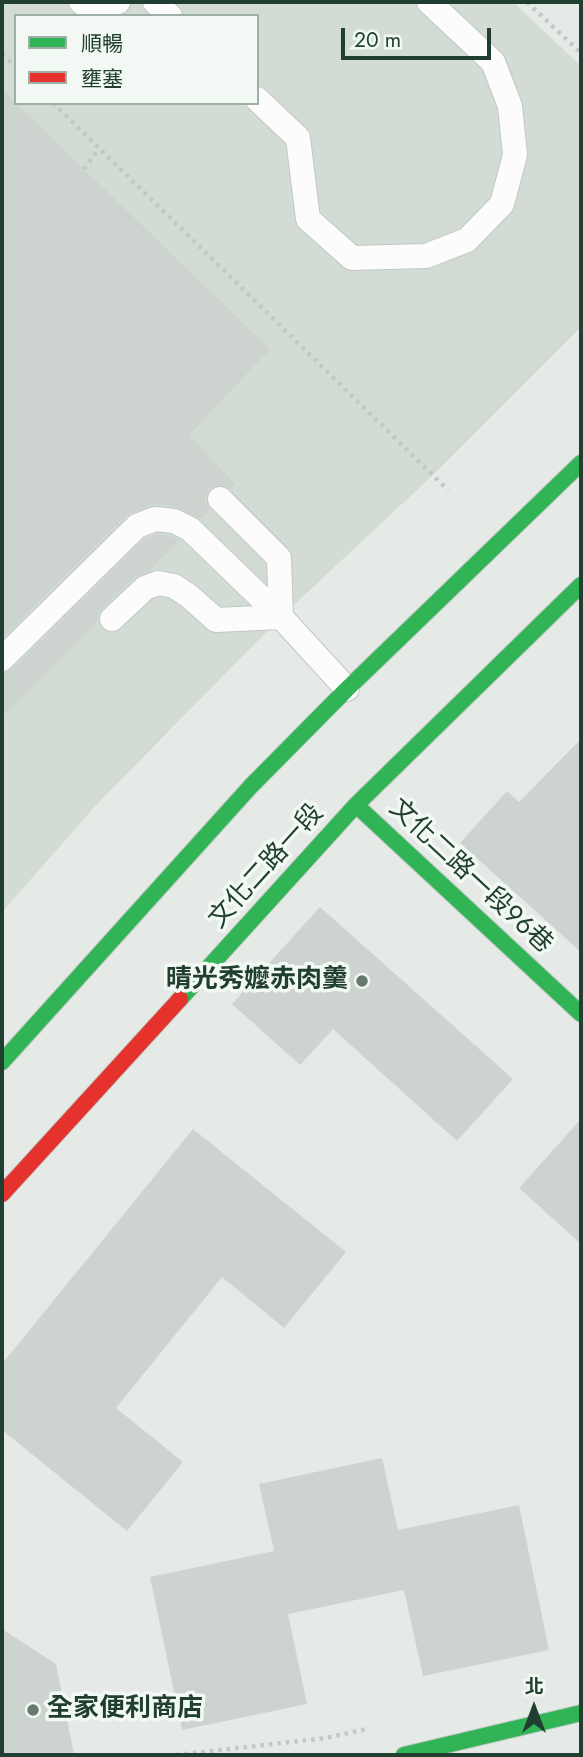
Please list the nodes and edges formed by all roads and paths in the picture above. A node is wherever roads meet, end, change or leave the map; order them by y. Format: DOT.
graph roads {
  1 [pos="81,2"];
  2 [pos="118,2"];
  3 [pos="155,2"];
  4 [pos="429,2"];
  5 [pos="527,2"];
  6 [pos="168,14"];
  7 [pos="581,53"];
  8 [pos="259,101"];
  9 [pos="54,105"];
  10 [pos="99,149"];
  11 [pos="84,169"];
  12 [pos="581,463"];
  13 [pos="447,490"];
  14 [pos="220,499"];
  15 [pos="581,584"];
  16 [pos="281,617"];
  17 [pos="111,619"];
  18 [pos="2,659"];
  19 [pos="347,689"];
  20 [pos="356,805"];
  21 [pos="581,1014"];
  22 [pos="2,1062"];
  23 [pos="2,1194"];
  24 [pos="581,1713"];
  25 [pos="404,1755"];
  1 -- 2 [label="lane"];
  3 -- 6 [label="lane"];
  4 -- 8 [label="lane"];
  5 -- 7 [label="path"];
  9 -- 10 [label="path"];
  10 -- 11 [label="path"];
  10 -- 13 [label="path"];
  12 -- 19 [label="street"];
  14 -- 16 [label="lane"];
  15 -- 20 [label="street, 文化二路一段"];
  16 -- 17 [label="lane"];
  16 -- 18 [label="lane"];
  16 -- 19 [label="lane"];
  19 -- 22 [label="street"];
  20 -- 21 [label="street, 文化二路一段96巷"];
  20 -- 23 [label="street, 文化二路一段"];
  24 -- 25 [label="street"];
}
